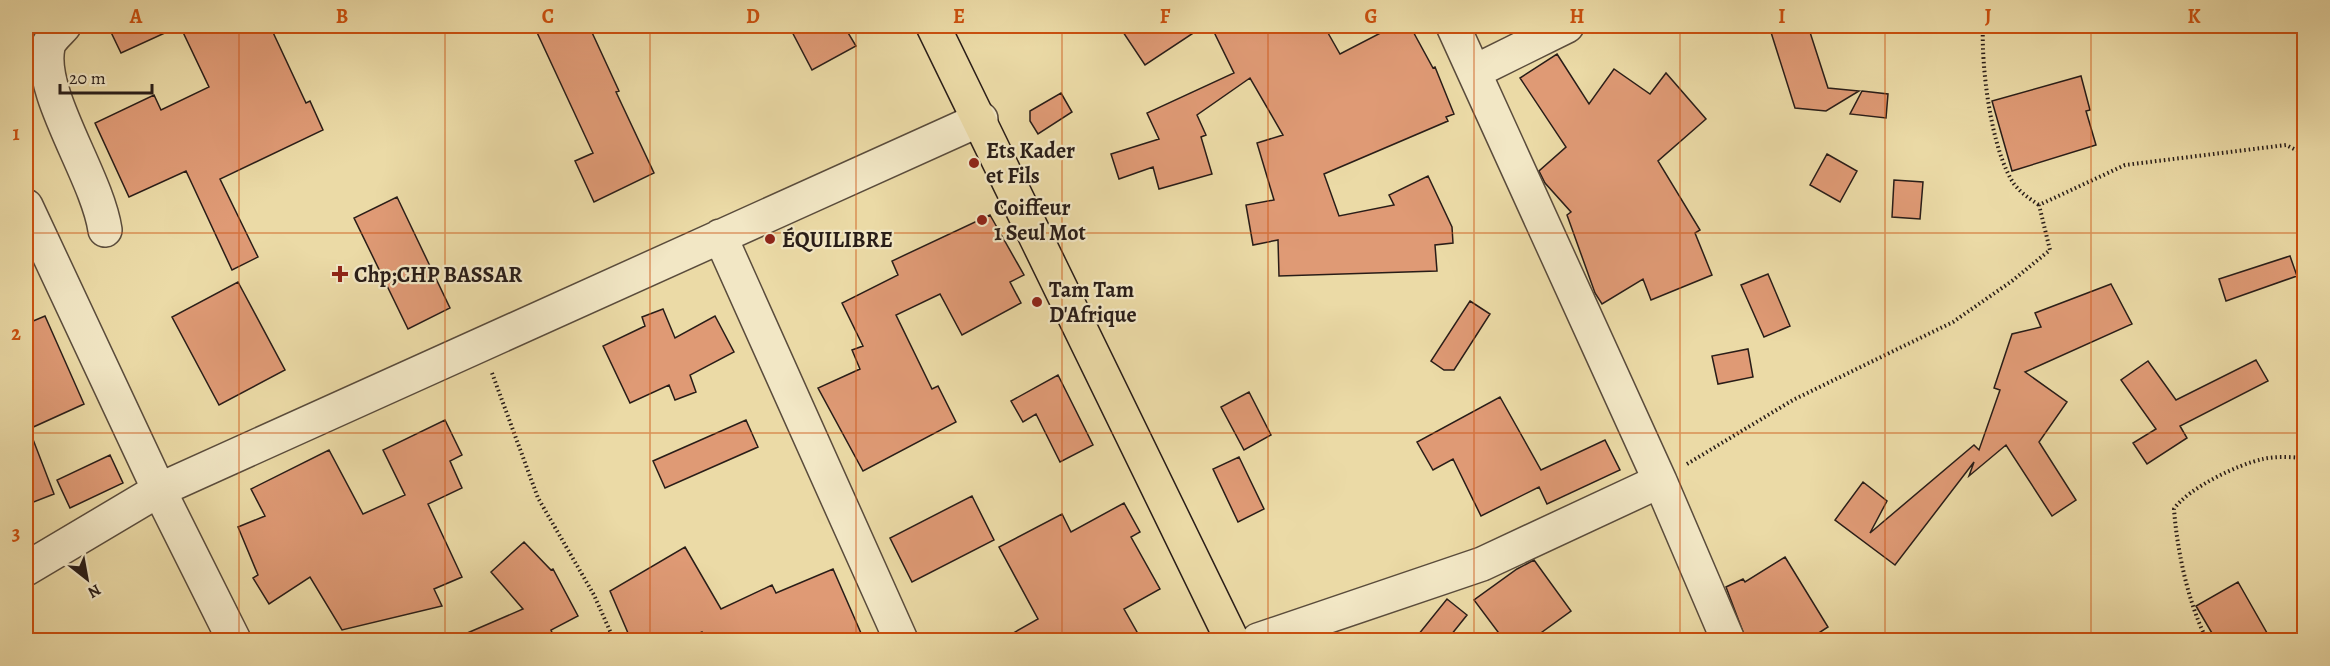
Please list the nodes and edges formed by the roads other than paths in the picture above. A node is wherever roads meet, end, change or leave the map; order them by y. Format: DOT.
graph roads {
  1 [pos="64,26"];
  2 [pos="933,26"];
  3 [pos="1453,26"];
  4 [pos="1567,26"];
  5 [pos="1476,71"];
  6 [pos="981,119"];
  7 [pos="26,206"];
  8 [pos="105,230"];
  9 [pos="720,236"];
  10 [pos="1660,481"];
  11 [pos="159,490"];
  12 [pos="26,569"];
  13 [pos="234,640"];
  14 [pos="901,640"];
  15 [pos="1232,640"];
  16 [pos="1258,640"];
  17 [pos="1728,640"];
  1 -- 8 [label="street"];
  2 -- 6 [label="main road"];
  3 -- 5 [label="street"];
  4 -- 5 [label="street"];
  5 -- 10 [label="street"];
  6 -- 9 [label="street"];
  6 -- 15 [label="main road"];
  7 -- 11 [label="street"];
  9 -- 11 [label="street"];
  9 -- 14 [label="street"];
  10 -- 16 [label="street"];
  10 -- 17 [label="street"];
  11 -- 12 [label="street"];
  11 -- 13 [label="street"];
}
